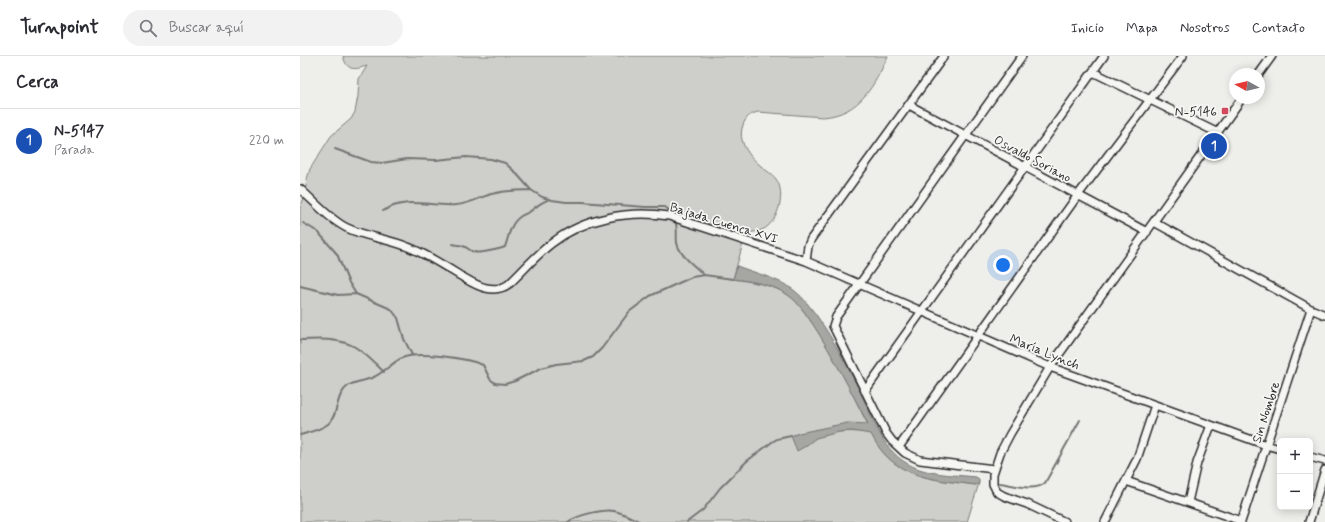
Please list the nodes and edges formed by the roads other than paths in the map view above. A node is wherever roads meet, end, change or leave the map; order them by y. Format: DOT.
graph roads {
  1 [pos="944,56"];
  2 [pos="1022,56"];
  3 [pos="1104,56"];
  4 [pos="1183,56"];
  5 [pos="1272,56"];
  6 [pos="1263,68"];
  7 [pos="1093,72"];
  8 [pos="1150,100"];
  9 [pos="1238,104"];
  10 [pos="909,105"];
  11 [pos="1218,133"];
  12 [pos="966,135"];
  13 [pos="1025,167"];
  14 [pos="300,189"];
  15 [pos="1078,195"];
  16 [pos="1154,222"];
  17 [pos="1147,232"];
  18 [pos="806,261"];
  19 [pos="860,284"];
  20 [pos="1311,309"];
  21 [pos="922,311"];
  22 [pos="1325,315"];
  23 [pos="978,336"];
  24 [pos="1050,368"];
  25 [pos="865,391"];
  26 [pos="1155,405"];
  27 [pos="1211,425"];
  28 [pos="1266,445"];
  29 [pos="899,447"];
  30 [pos="1277,448"];
  31 [pos="1313,458"];
  32 [pos="1325,462"];
  33 [pos="994,469"];
  34 [pos="1325,470"];
  35 [pos="1126,481"];
  36 [pos="1188,502"];
  37 [pos="1241,521"];
  38 [pos="1064,522"];
  39 [pos="1105,522"];
  40 [pos="1309,522"];
  1 -- 10 [label="street"];
  2 -- 12 [label="street"];
  3 -- 7 [label="street"];
  4 -- 8 [label="street"];
  5 -- 6 [label="street"];
  7 -- 8 [label="street"];
  7 -- 13 [label="street"];
  8 -- 11 [label="street"];
  8 -- 15 [label="street"];
  9 -- 11 [label="street"];
  10 -- 12 [label="street, Osvaldo Soriano"];
  10 -- 18 [label="street"];
  11 -- 16 [label="street"];
  12 -- 13 [label="street, Osvaldo Soriano"];
  12 -- 19 [label="street"];
  13 -- 15 [label="street, Osvaldo Soriano"];
  13 -- 21 [label="street"];
  14 -- 18 [label="street, Bajada Cuenca XVI"];
  15 -- 17 [label="street, Osvaldo Soriano"];
  15 -- 23 [label="street"];
  16 -- 17 [label="street"];
  16 -- 20 [label="street"];
  17 -- 24 [label="street"];
  18 -- 19 [label="street, María Lynch"];
  19 -- 21 [label="street, María Lynch"];
  19 -- 25 [label="street"];
  20 -- 22 [label="street"];
  20 -- 28 [label="street, Sin Nombre"];
  21 -- 23 [label="street, María Lynch"];
  21 -- 25 [label="street"];
  23 -- 24 [label="street, María Lynch"];
  23 -- 29 [label="street"];
  24 -- 26 [label="street, María Lynch"];
  24 -- 33 [label="street"];
  25 -- 29 [label="street"];
  26 -- 27 [label="street, María Lynch"];
  26 -- 35 [label="street"];
  27 -- 28 [label="street, María Lynch"];
  27 -- 36 [label="street"];
  28 -- 30 [label="street, María Lynch"];
  28 -- 37 [label="street, Sin Nombre"];
  29 -- 33 [label="street"];
  31 -- 32 [label="street"];
  33 -- 38 [label="street"];
  34 -- 40 [label="street"];
  35 -- 36 [label="street"];
  35 -- 39 [label="street"];
  36 -- 37 [label="street"];
}
